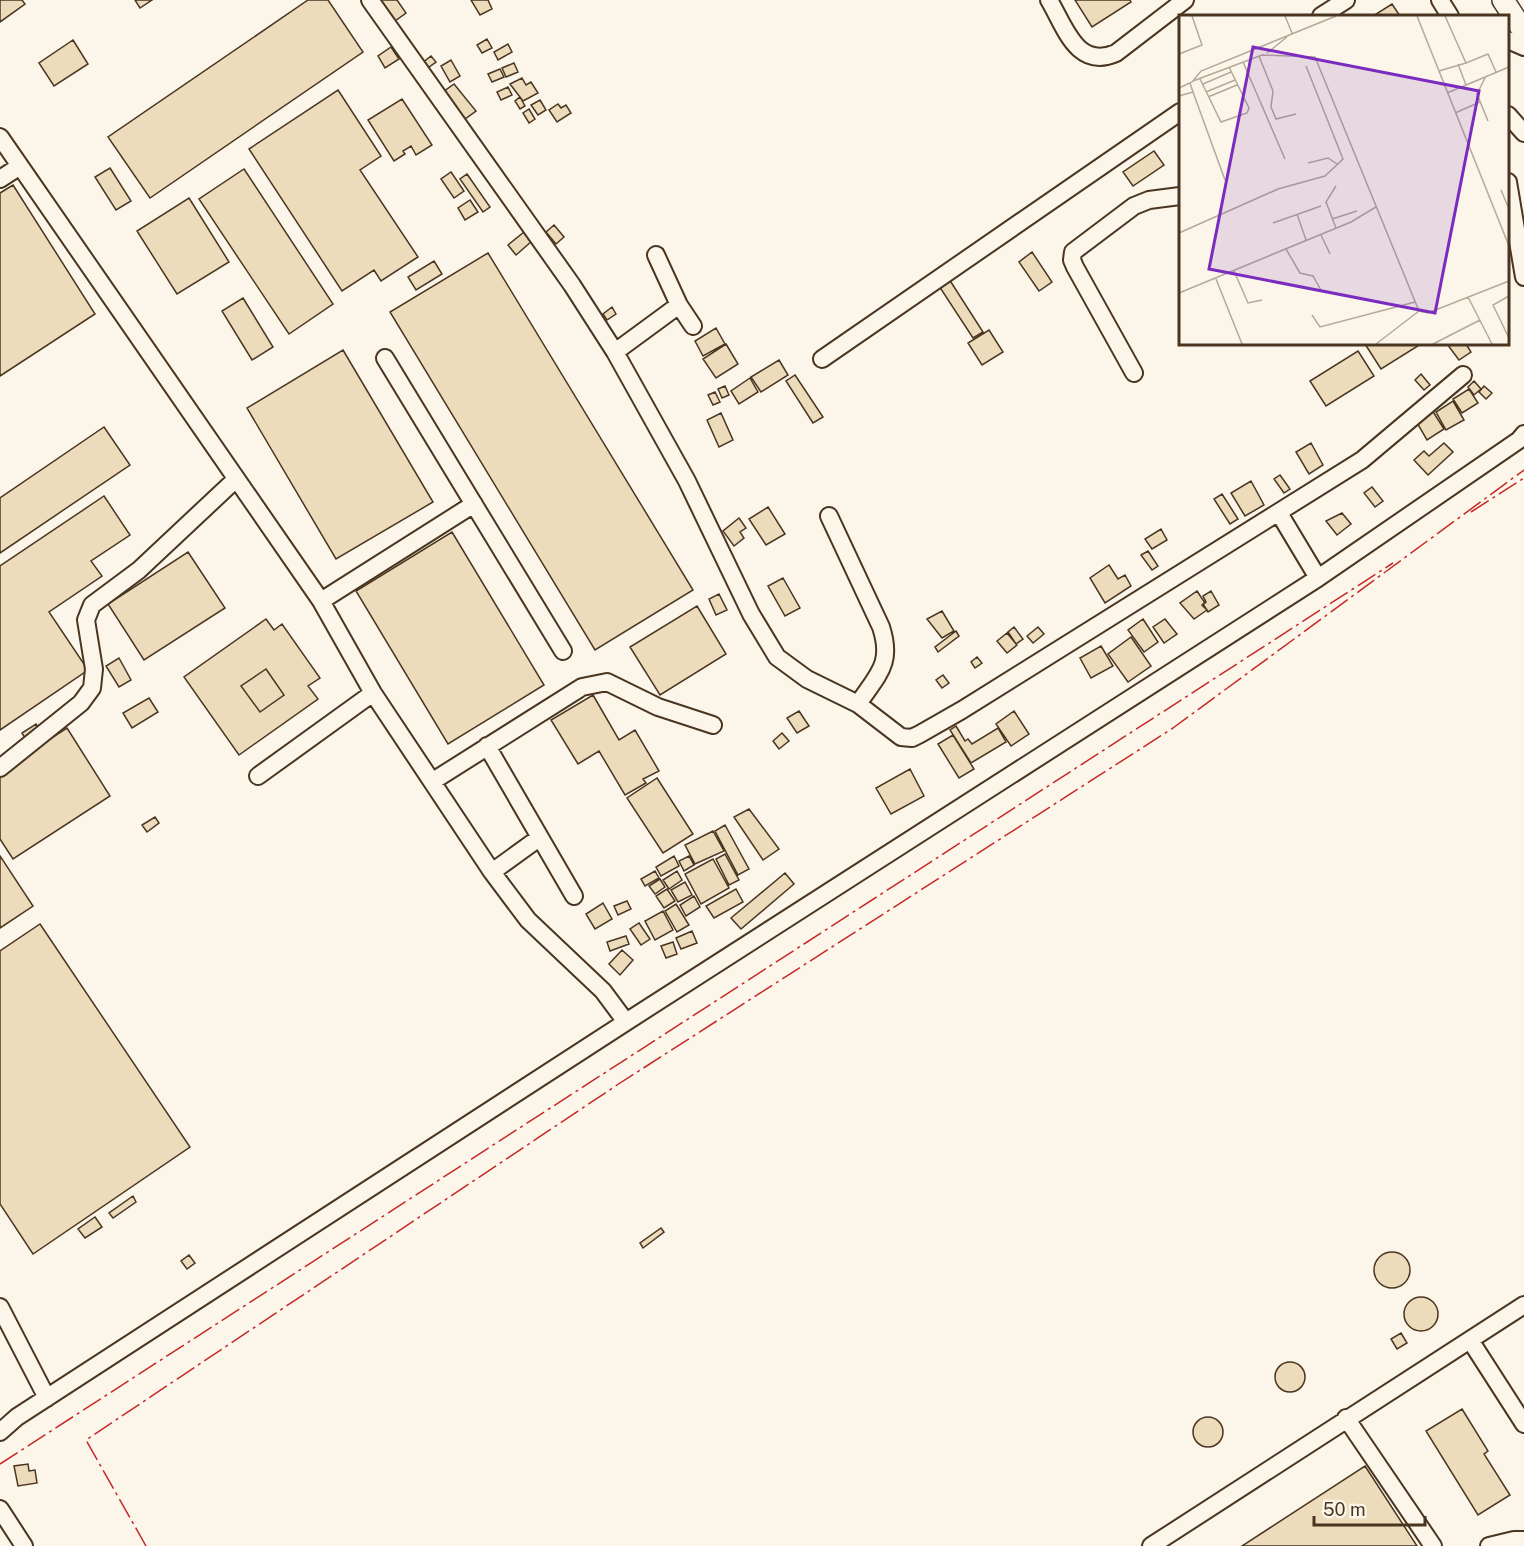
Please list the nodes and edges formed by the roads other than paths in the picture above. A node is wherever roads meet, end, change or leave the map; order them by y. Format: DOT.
graph roads {
  1 [pos="370,0"];
  2 [pos="1049,0"];
  3 [pos="1185,0"];
  4 [pos="1346,0"];
  5 [pos="1440,0"];
  6 [pos="1503,0"];
  7 [pos="1323,15"];
  8 [pos="1449,15"];
  9 [pos="1524,32"];
  10 [pos="1509,40"];
  11 [pos="1524,47"];
  12 [pos="1179,112"];
  13 [pos="1509,116"];
  14 [pos="1524,133"];
  15 [pos="0,137"];
  16 [pos="20,166"];
  17 [pos="0,179"];
  18 [pos="1509,188"];
  19 [pos="1179,196"];
  20 [pos="656,255"];
  21 [pos="1524,277"];
  22 [pos="680,304"];
  23 [pos="693,326"];
  24 [pos="615,352"];
  25 [pos="385,358"];
  26 [pos="822,359"];
  27 [pos="1134,373"];
  28 [pos="1463,375"];
  29 [pos="1524,434"];
  30 [pos="236,479"];
  31 [pos="474,504"];
  32 [pos="1279,513"];
  33 [pos="829,516"];
  34 [pos="1318,578"];
  35 [pos="321,601"];
  36 [pos="563,651"];
  37 [pos="374,693"];
  38 [pos="858,704"];
  39 [pos="714,725"];
  40 [pos="487,746"];
  41 [pos="0,768"];
  42 [pos="258,776"];
  43 [pos="433,781"];
  44 [pos="539,838"];
  45 [pos="492,872"];
  46 [pos="574,896"];
  47 [pos="626,1022"];
  48 [pos="1524,1305"];
  49 [pos="0,1307"];
  50 [pos="1470,1340"];
  51 [pos="47,1398"];
  52 [pos="1346,1418"];
  53 [pos="1524,1424"];
  54 [pos="0,1432"];
  55 [pos="0,1509"];
  56 [pos="1524,1540"];
  57 [pos="24,1546"];
  58 [pos="1151,1546"];
  59 [pos="1433,1546"];
  60 [pos="1489,1546"];
  1 -- 24 [label="street"];
  2 -- 3 [label="street"];
  4 -- 7 [label="street"];
  5 -- 8 [label="street"];
  6 -- 9 [label="main road"];
  10 -- 11 [label="street"];
  12 -- 26 [label="street"];
  13 -- 14 [label="street"];
  15 -- 16 [label="street"];
  16 -- 17 [label="street"];
  16 -- 30 [label="street"];
  18 -- 21 [label="street"];
  19 -- 27 [label="street"];
  20 -- 22 [label="street"];
  22 -- 23 [label="street"];
  22 -- 24 [label="street"];
  24 -- 38 [label="street"];
  25 -- 31 [label="street"];
  28 -- 32 [label="street"];
  29 -- 34 [label="street"];
  30 -- 35 [label="street"];
  30 -- 41 [label="street"];
  31 -- 35 [label="street"];
  31 -- 36 [label="street"];
  32 -- 34 [label="street"];
  32 -- 38 [label="street"];
  33 -- 38 [label="street"];
  34 -- 47 [label="street"];
  35 -- 37 [label="street"];
  37 -- 42 [label="street"];
  37 -- 43 [label="street"];
  39 -- 40 [label="street"];
  40 -- 43 [label="street"];
  40 -- 44 [label="street"];
  43 -- 45 [label="street"];
  44 -- 45 [label="street"];
  44 -- 46 [label="street"];
  45 -- 47 [label="street"];
  47 -- 51 [label="street"];
  48 -- 50 [label="street"];
  49 -- 51 [label="street"];
  50 -- 52 [label="street"];
  50 -- 53 [label="street"];
  51 -- 54 [label="street"];
  52 -- 58 [label="street"];
  52 -- 59 [label="street"];
  55 -- 57 [label="street"];
  56 -- 60 [label="street"];
}
